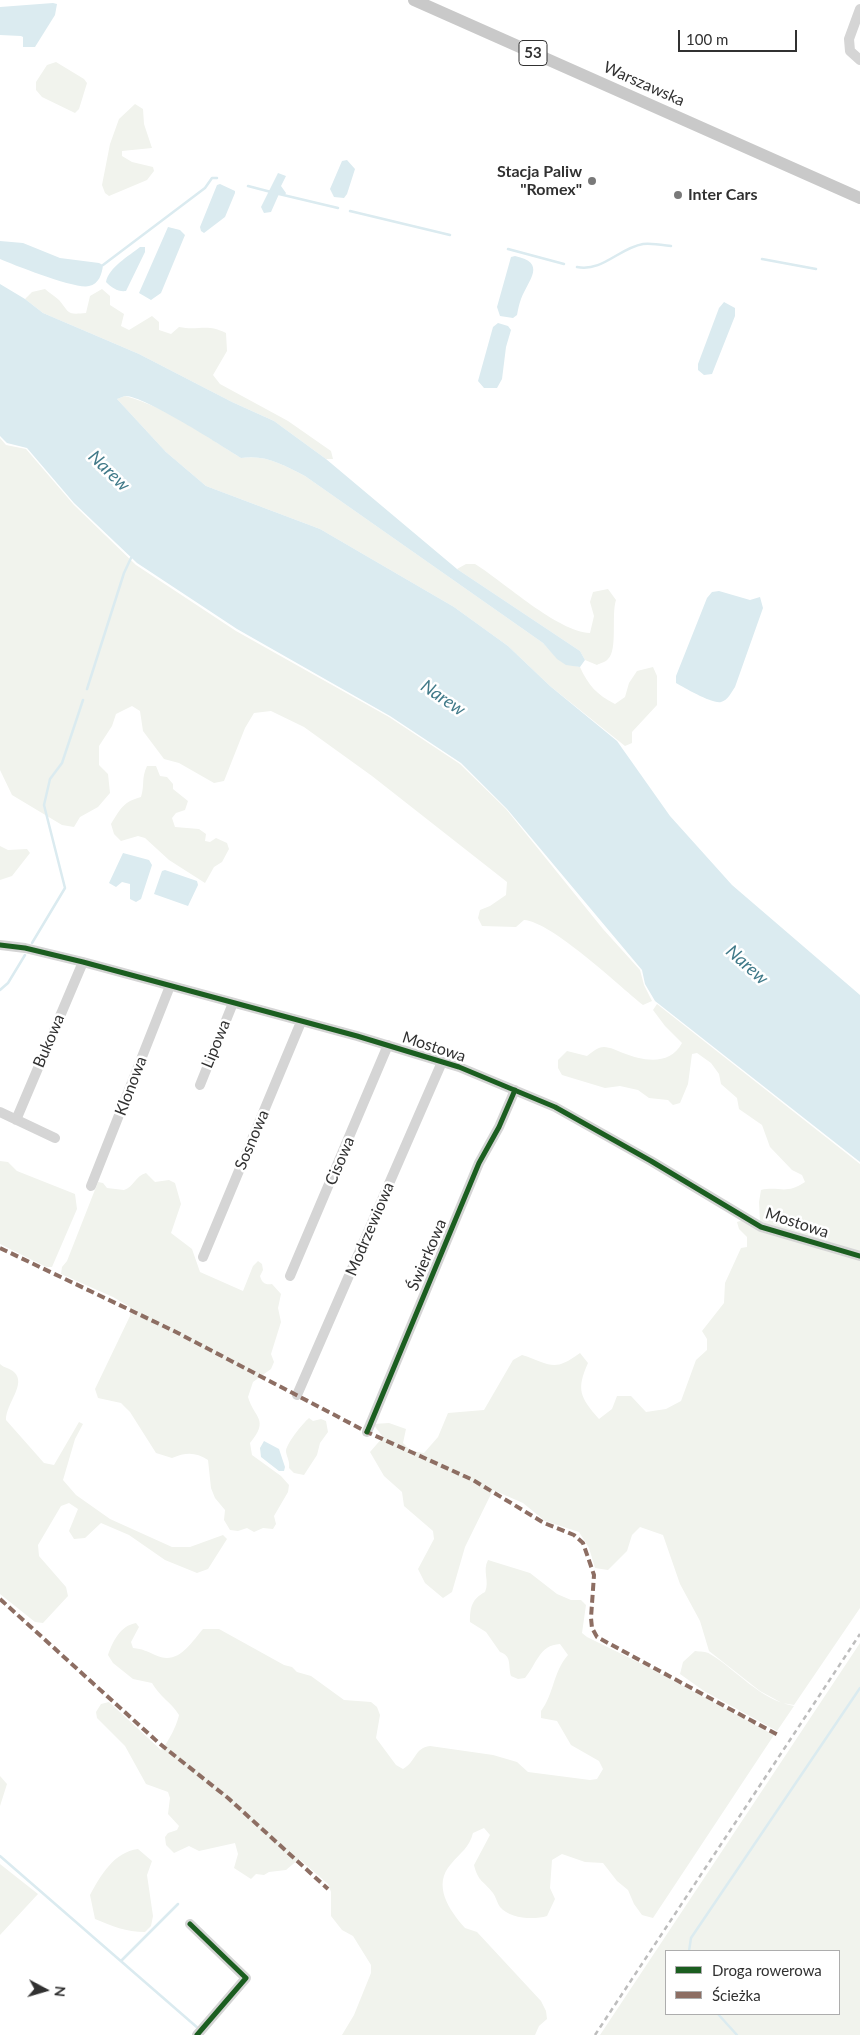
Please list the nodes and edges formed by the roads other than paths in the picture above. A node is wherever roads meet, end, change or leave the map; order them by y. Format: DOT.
graph roads {
  1 [pos="414,0"];
  2 [pos="860,9"];
  3 [pos="860,60"];
  4 [pos="860,198"];
  5 [pos="0,945"];
  6 [pos="82,962"];
  7 [pos="170,986"];
  8 [pos="233,1003"];
  9 [pos="301,1022"];
  10 [pos="388,1045"];
  11 [pos="442,1062"];
  12 [pos="200,1084"];
  13 [pos="515,1090"];
  14 [pos="0,1112"];
  15 [pos="16,1120"];
  16 [pos="55,1138"];
  17 [pos="91,1186"];
  18 [pos="860,1256"];
  19 [pos="203,1257"];
  20 [pos="290,1276"];
  21 [pos="297,1395"];
  22 [pos="367,1432"];
  23 [pos="190,1924"];
  24 [pos="197,2035"];
  1 -- 4 [label="main road, Warszawska / 53"];
  2 -- 3 [label="street"];
  5 -- 6 [label="street, Mostowa"];
  6 -- 7 [label="street, Mostowa"];
  6 -- 15 [label="street, Bukowa"];
  7 -- 8 [label="street, Mostowa"];
  7 -- 17 [label="street, Klonowa"];
  8 -- 9 [label="street, Mostowa"];
  8 -- 12 [label="street, Lipowa"];
  9 -- 10 [label="street, Mostowa"];
  9 -- 19 [label="street, Sosnowa"];
  10 -- 11 [label="street, Mostowa"];
  10 -- 20 [label="street, Cisowa"];
  11 -- 13 [label="street, Mostowa"];
  11 -- 21 [label="street, Modrzewiowa"];
  13 -- 18 [label="street, Mostowa"];
  13 -- 22 [label="street, Świerkowa"];
  14 -- 15 [label="street"];
  15 -- 16 [label="street"];
  23 -- 24 [label="street"];
}
